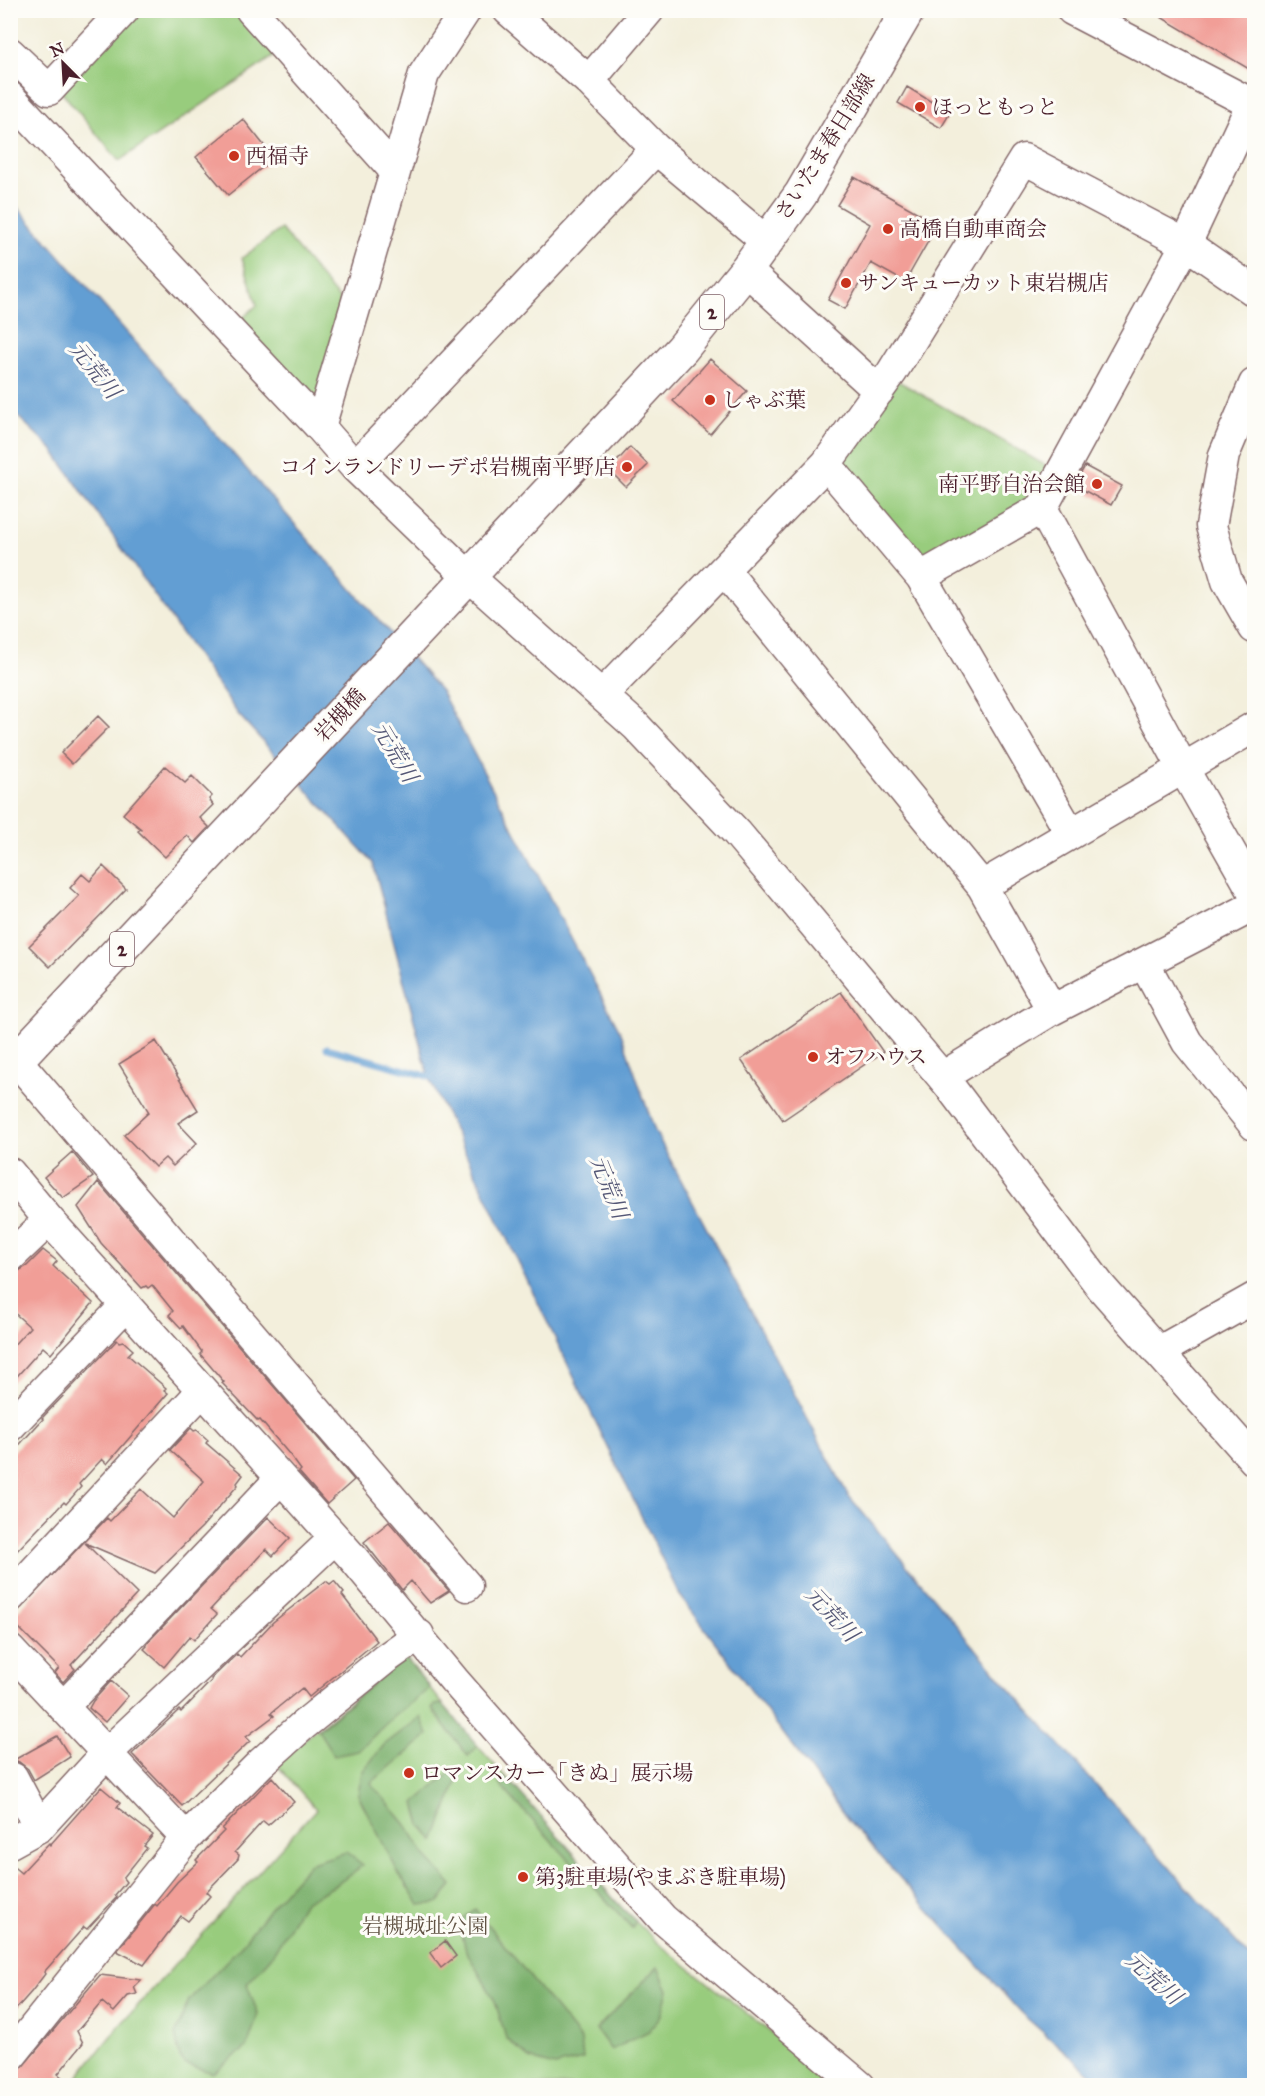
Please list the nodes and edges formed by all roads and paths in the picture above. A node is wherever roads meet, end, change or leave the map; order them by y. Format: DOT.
graph roads {
  1 [pos="124,10"];
  2 [pos="251,10"];
  3 [pos="465,10"];
  4 [pos="508,10"];
  5 [pos="649,10"];
  6 [pos="908,10"];
  7 [pos="1072,10"];
  8 [pos="10,52"];
  9 [pos="589,81"];
  10 [pos="10,97"];
  11 [pos="1254,103"];
  12 [pos="656,149"];
  13 [pos="395,171"];
  14 [pos="766,241"];
  15 [pos="1186,244"];
  16 [pos="746,270"];
  17 [pos="1254,291"];
  18 [pos="1254,384"];
  19 [pos="879,391"];
  20 [pos="320,427"];
  21 [pos="826,464"];
  22 [pos="355,468"];
  23 [pos="1042,508"];
  24 [pos="724,570"];
  25 [pos="921,578"];
  26 [pos="458,588"];
  27 [pos="1254,628"];
  28 [pos="602,695"];
  29 [pos="1254,726"];
  30 [pos="1184,768"];
  31 [pos="1071,834"];
  32 [pos="982,886"];
  33 [pos="1254,893"];
  34 [pos="1254,906"];
  35 [pos="1144,963"];
  36 [pos="1052,1010"];
  37 [pos="14,1064"];
  38 [pos="942,1077"];
  39 [pos="1254,1125"];
  40 [pos="10,1173"];
  41 [pos="49,1220"];
  42 [pos="10,1257"];
  43 [pos="1254,1299"];
  44 [pos="126,1305"];
  45 [pos="1158,1352"];
  46 [pos="202,1391"];
  47 [pos="10,1426"];
  48 [pos="1254,1460"];
  49 [pos="281,1478"];
  50 [pos="335,1538"];
  51 [pos="467,1586"];
  52 [pos="10,1597"];
  53 [pos="418,1635"];
  54 [pos="10,1650"];
  55 [pos="63,1707"];
  56 [pos="106,1754"];
  57 [pos="10,1777"];
  58 [pos="39,1827"];
  59 [pos="186,1838"];
  60 [pos="10,1842"];
  61 [pos="10,2056"];
  62 [pos="860,2085"];
  1 -- 8 [label="street"];
  2 -- 13 [label="street"];
  3 -- 13 [label="street"];
  4 -- 9 [label="street"];
  5 -- 9 [label="street"];
  6 -- 14 [label="main road, さいたま春日部線 / 2"];
  7 -- 11 [label="street"];
  9 -- 12 [label="street"];
  10 -- 20 [label="street"];
  11 -- 15 [label="street"];
  12 -- 14 [label="street"];
  12 -- 22 [label="street"];
  13 -- 20 [label="street"];
  14 -- 16 [label="main road, さいたま春日部線 / 2"];
  15 -- 17 [label="street"];
  15 -- 19 [label="street"];
  15 -- 23 [label="street"];
  16 -- 19 [label="street"];
  16 -- 26 [label="main road, さいたま春日部線 / 2"];
  18 -- 27 [label="street"];
  19 -- 21 [label="street"];
  20 -- 22 [label="street"];
  21 -- 24 [label="street"];
  21 -- 25 [label="street"];
  22 -- 26 [label="street"];
  23 -- 25 [label="street"];
  23 -- 30 [label="street"];
  24 -- 28 [label="street"];
  24 -- 32 [label="street"];
  25 -- 31 [label="street"];
  26 -- 28 [label="street"];
  26 -- 37 [label="main road, 岩槻橋 / 2"];
  28 -- 38 [label="street"];
  29 -- 30 [label="street"];
  30 -- 31 [label="street"];
  30 -- 33 [label="street"];
  31 -- 32 [label="street"];
  32 -- 36 [label="street"];
  34 -- 35 [label="street"];
  35 -- 36 [label="street"];
  35 -- 39 [label="street"];
  36 -- 38 [label="street"];
  37 -- 51 [label="street"];
  38 -- 45 [label="street"];
  40 -- 41 [label="street"];
  41 -- 42 [label="street"];
  41 -- 44 [label="street"];
  43 -- 45 [label="street"];
  44 -- 46 [label="street"];
  44 -- 47 [label="street"];
  45 -- 48 [label="street"];
  46 -- 49 [label="street"];
  46 -- 52 [label="street"];
  49 -- 50 [label="street"];
  49 -- 55 [label="street"];
  50 -- 53 [label="street"];
  50 -- 56 [label="street"];
  53 -- 59 [label="street"];
  53 -- 62 [label="street"];
  54 -- 55 [label="street"];
  55 -- 56 [label="street"];
  56 -- 58 [label="street"];
  56 -- 59 [label="street"];
  57 -- 58 [label="street"];
  58 -- 60 [label="street"];
  59 -- 61 [label="street"];
}
